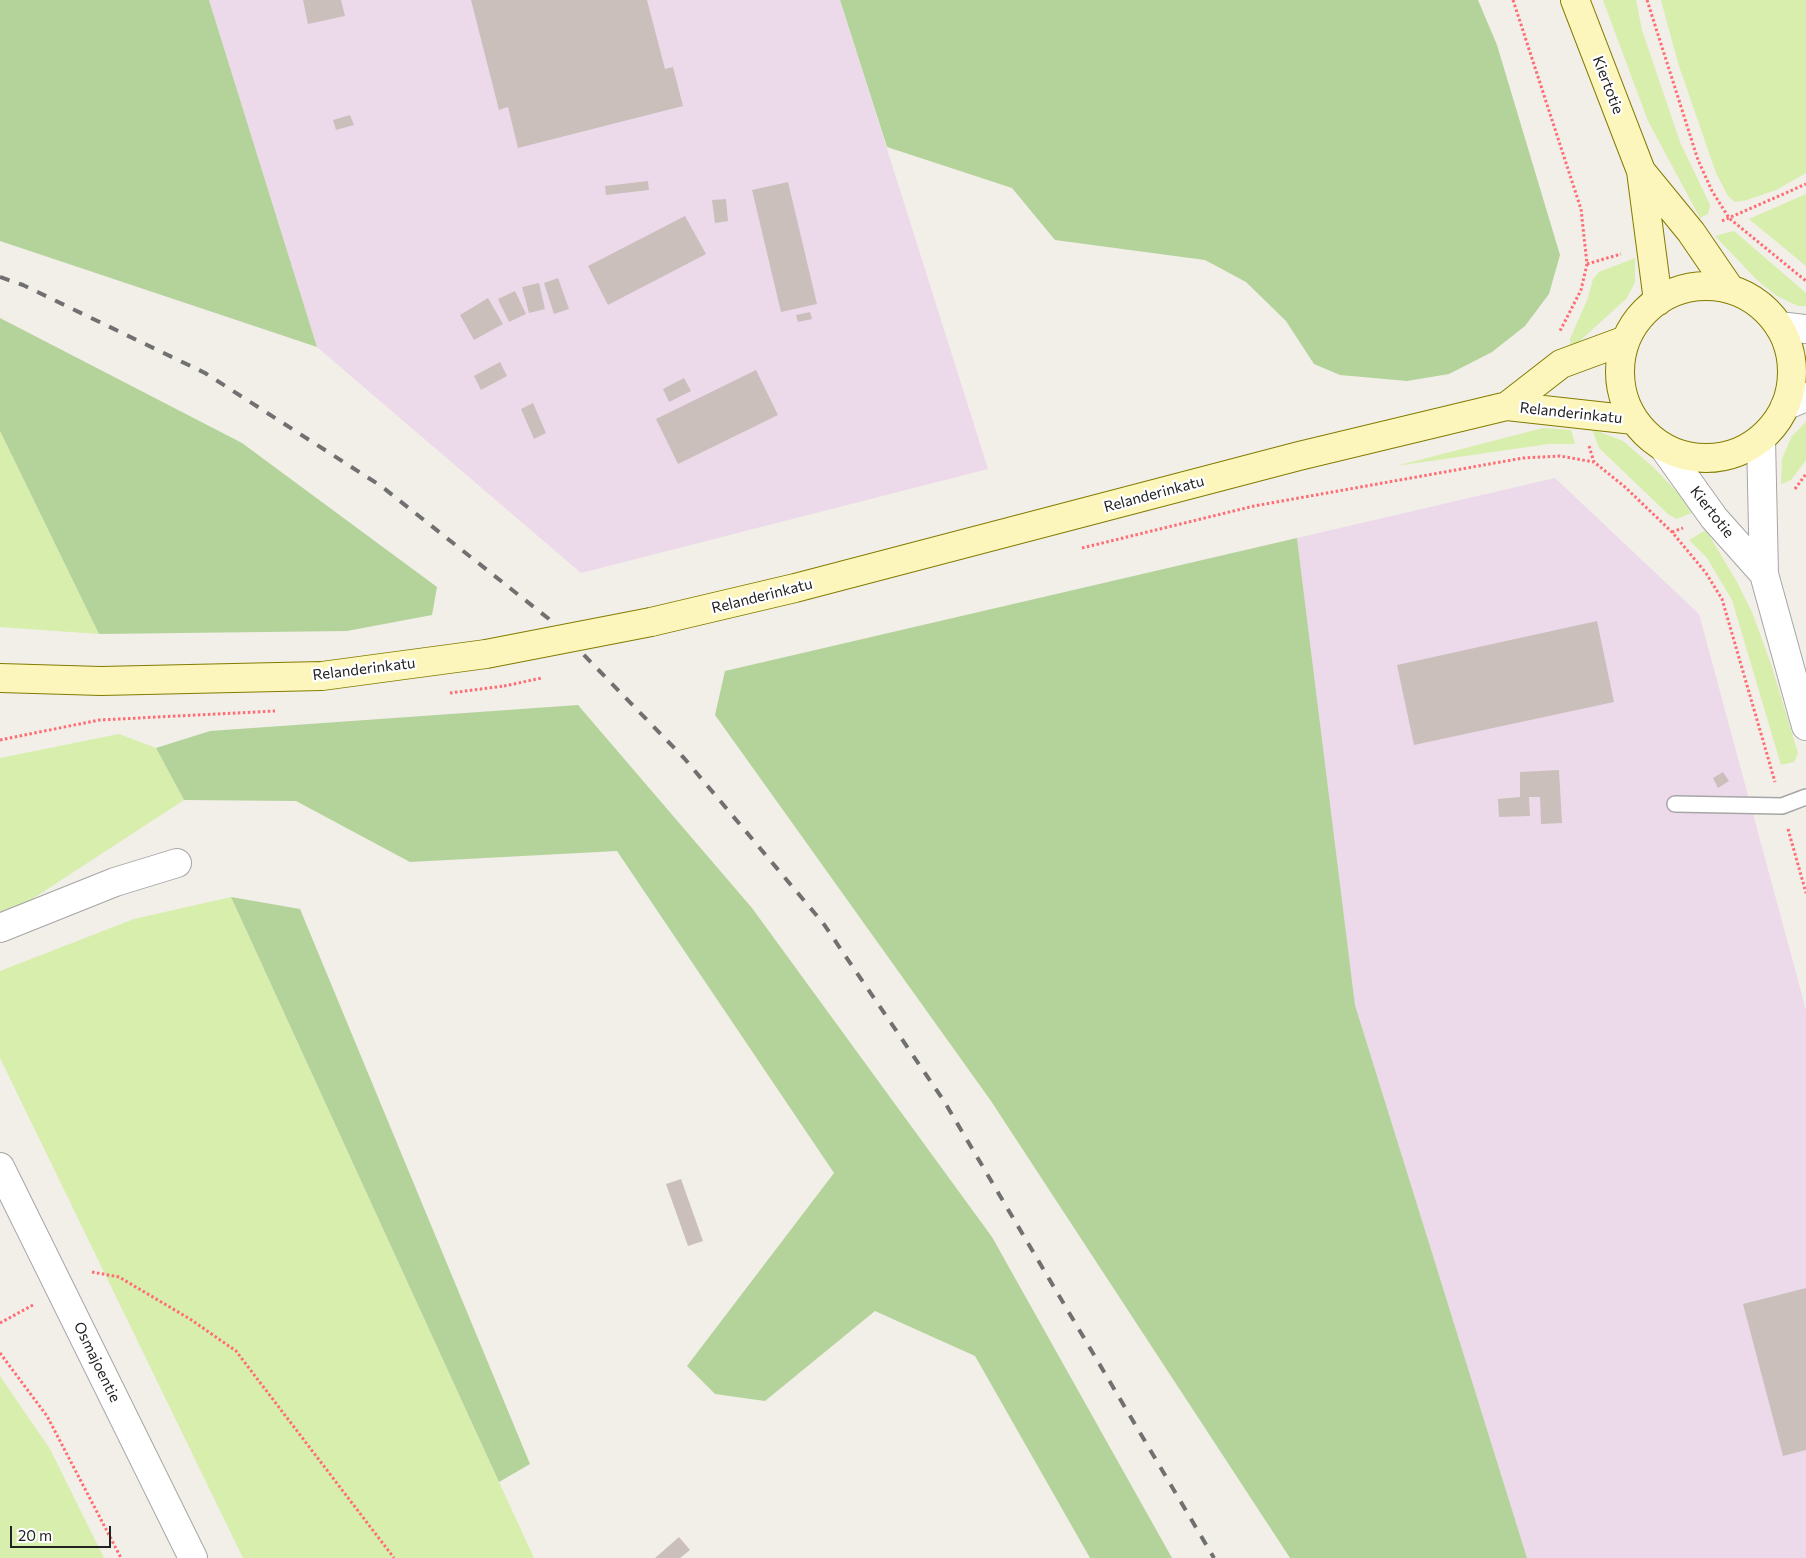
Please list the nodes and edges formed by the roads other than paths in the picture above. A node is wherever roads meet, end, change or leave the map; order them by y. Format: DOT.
graph roads {
  1 [pos="1575,0"];
  2 [pos="1641,171"];
  3 [pos="1730,289"];
  4 [pos="1658,301"];
  5 [pos="1779,326"];
  6 [pos="1806,329"];
  7 [pos="1626,340"];
  8 [pos="1796,402"];
  9 [pos="1507,406"];
  10 [pos="1634,420"];
  11 [pos="1761,439"];
  12 [pos="1664,448"];
  13 [pos="1764,574"];
  14 [pos="0,678"];
  15 [pos="1806,726"];
  16 [pos="1806,797"];
  17 [pos="1674,804"];
  18 [pos="176,863"];
  19 [pos="0,928"];
  20 [pos="0,1167"];
  21 [pos="193,1558"];
  1 -- 2 [label="main road, Kiertotie"];
  2 -- 3 [label="main road, Kiertotie"];
  2 -- 4 [label="main road, Kiertotie"];
  3 -- 4 [label="main road"];
  3 -- 5 [label="main road"];
  4 -- 7 [label="main road"];
  5 -- 6 [label="street"];
  5 -- 8 [label="main road"];
  7 -- 9 [label="main road, Relanderinkatu"];
  7 -- 10 [label="main road"];
  8 -- 11 [label="main road"];
  9 -- 10 [label="main road, Relanderinkatu"];
  9 -- 14 [label="main road, Relanderinkatu, bridge"];
  10 -- 12 [label="main road"];
  11 -- 12 [label="main road"];
  11 -- 13 [label="street, Kiertotie"];
  12 -- 13 [label="street, Kiertotie"];
  13 -- 15 [label="street, Kiertotie"];
  16 -- 17 [label="lane"];
  18 -- 19 [label="street"];
  20 -- 21 [label="street, Osmajoentie"];
}
